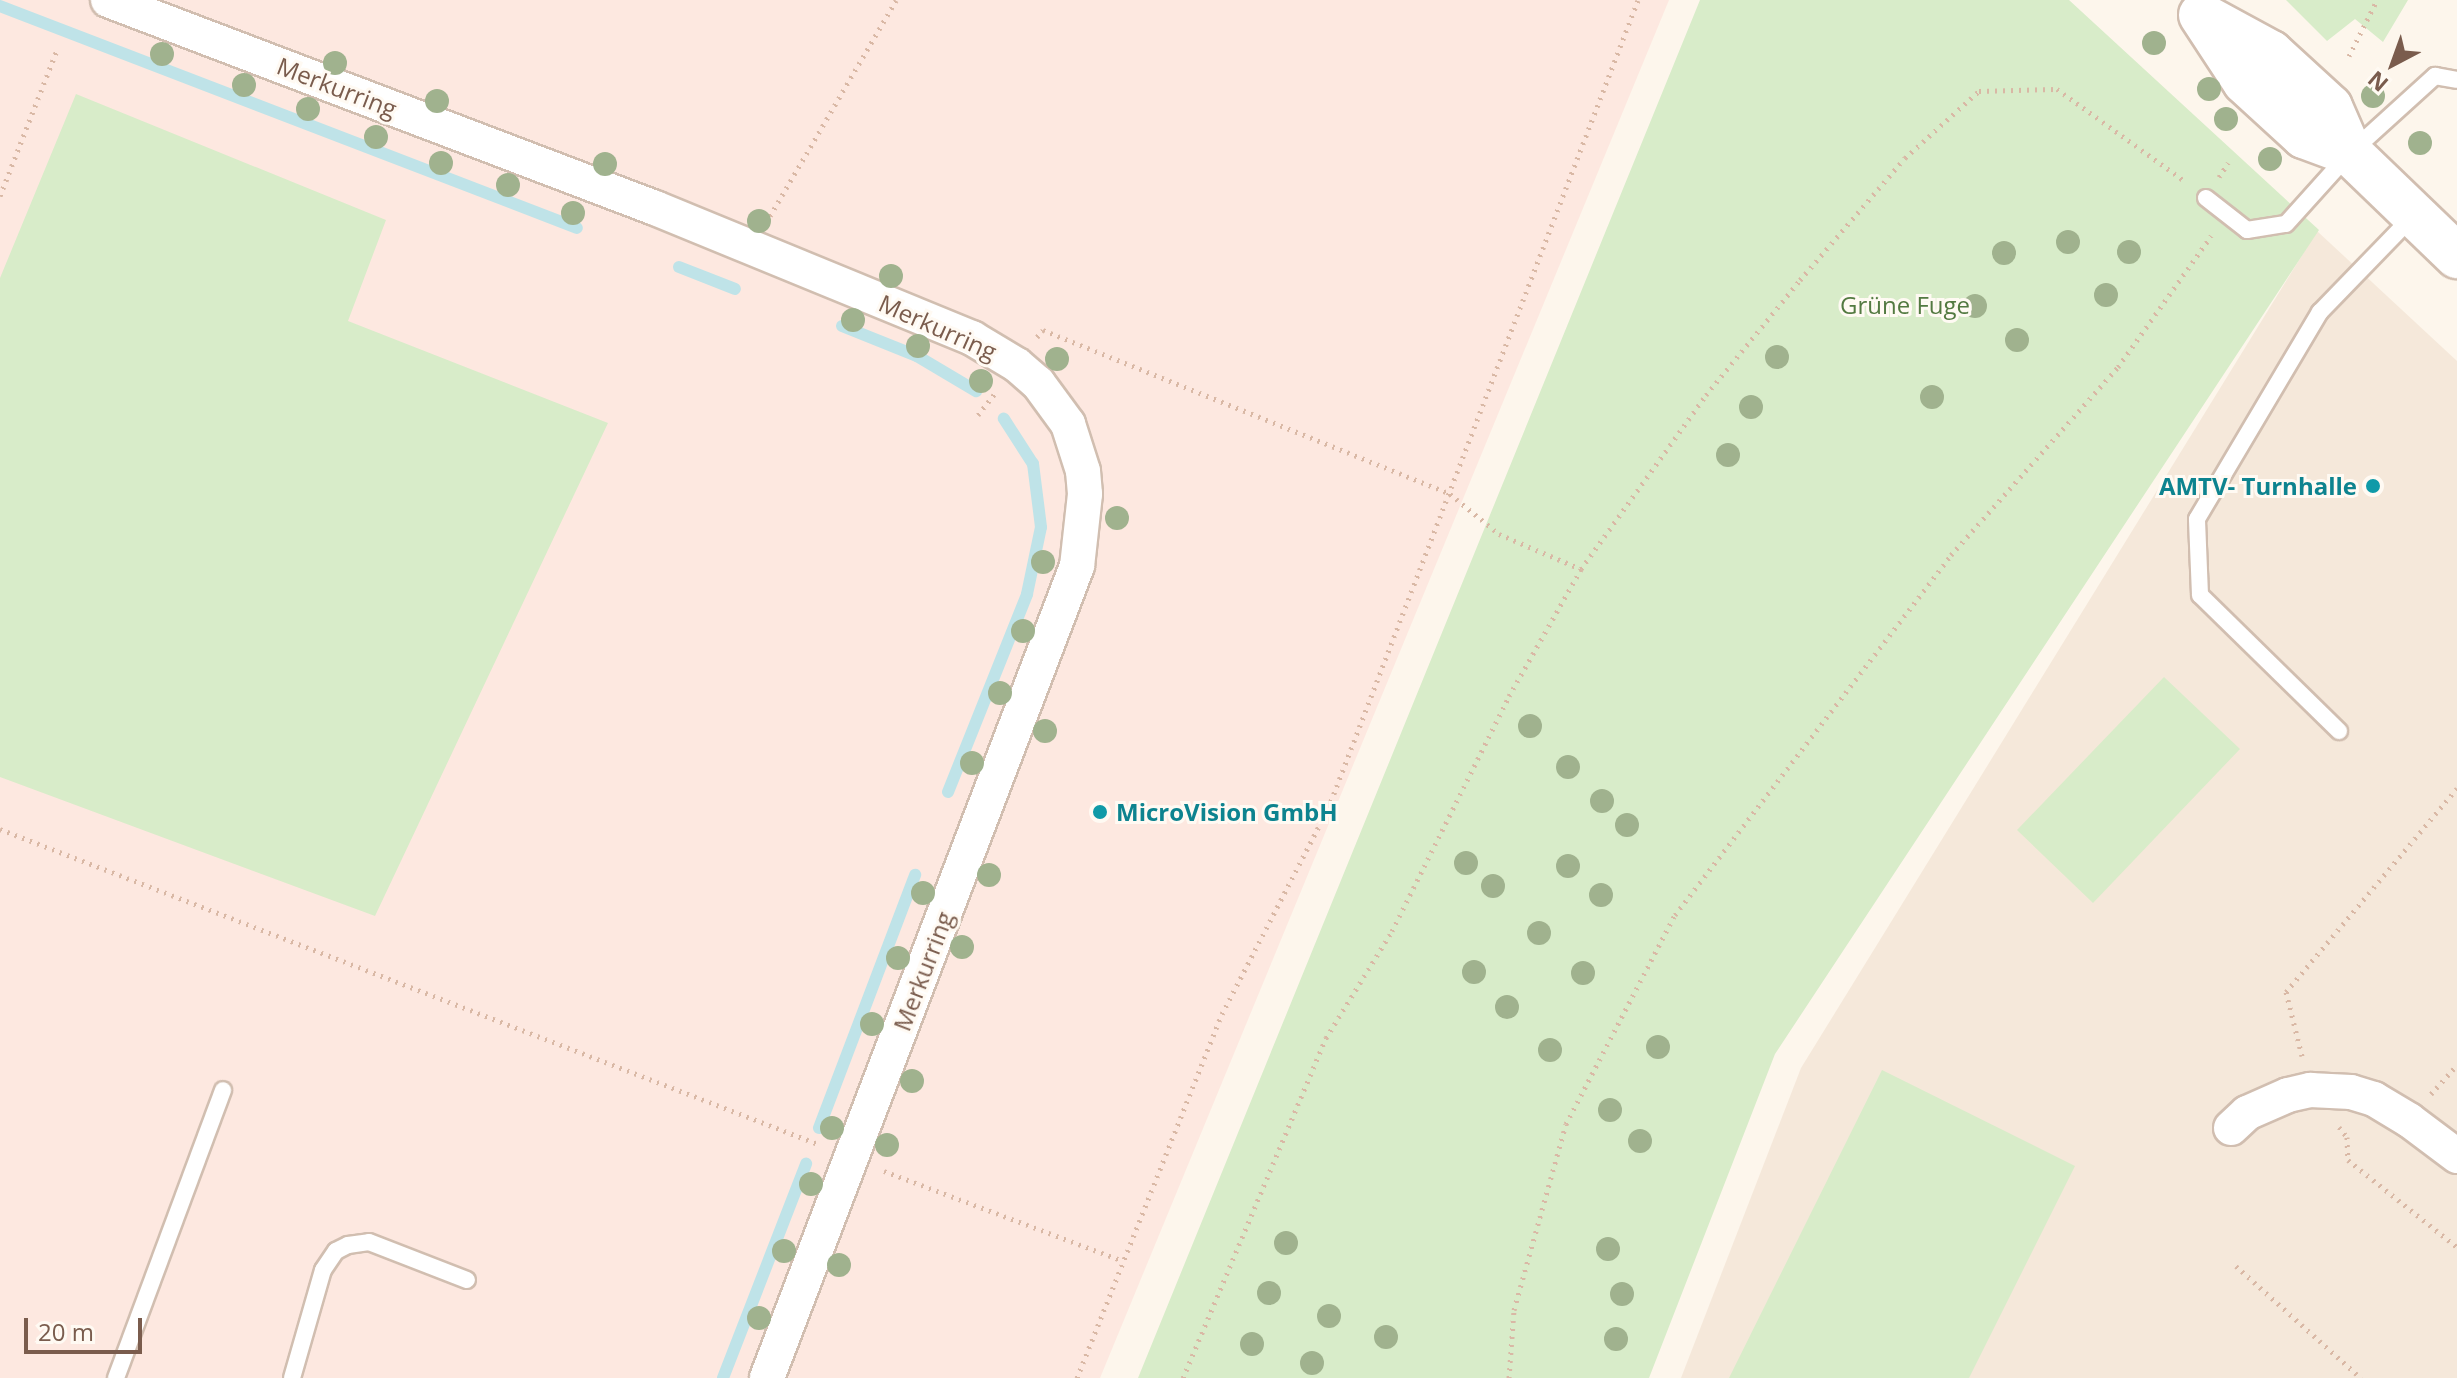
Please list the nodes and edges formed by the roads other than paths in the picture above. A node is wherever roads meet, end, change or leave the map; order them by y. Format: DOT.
graph roads {
  1 [pos="108,0"];
  2 [pos="2192,8"];
  3 [pos="2457,80"];
  4 [pos="2350,153"];
  5 [pos="2206,198"];
  6 [pos="2414,215"];
  7 [pos="2457,256"];
  8 [pos="2339,731"];
  9 [pos="223,1090"];
  10 [pos="2231,1128"];
  11 [pos="2457,1156"];
  12 [pos="467,1280"];
  13 [pos="116,1378"];
  14 [pos="292,1378"];
  15 [pos="767,1378"];
  1 -- 15 [label="street, Merkurring"];
  2 -- 4 [label="street"];
  3 -- 4 [label="lane"];
  4 -- 5 [label="lane"];
  4 -- 6 [label="street"];
  6 -- 7 [label="street"];
  6 -- 8 [label="lane"];
  9 -- 13 [label="lane"];
  10 -- 11 [label="street"];
  12 -- 14 [label="lane"];
}
